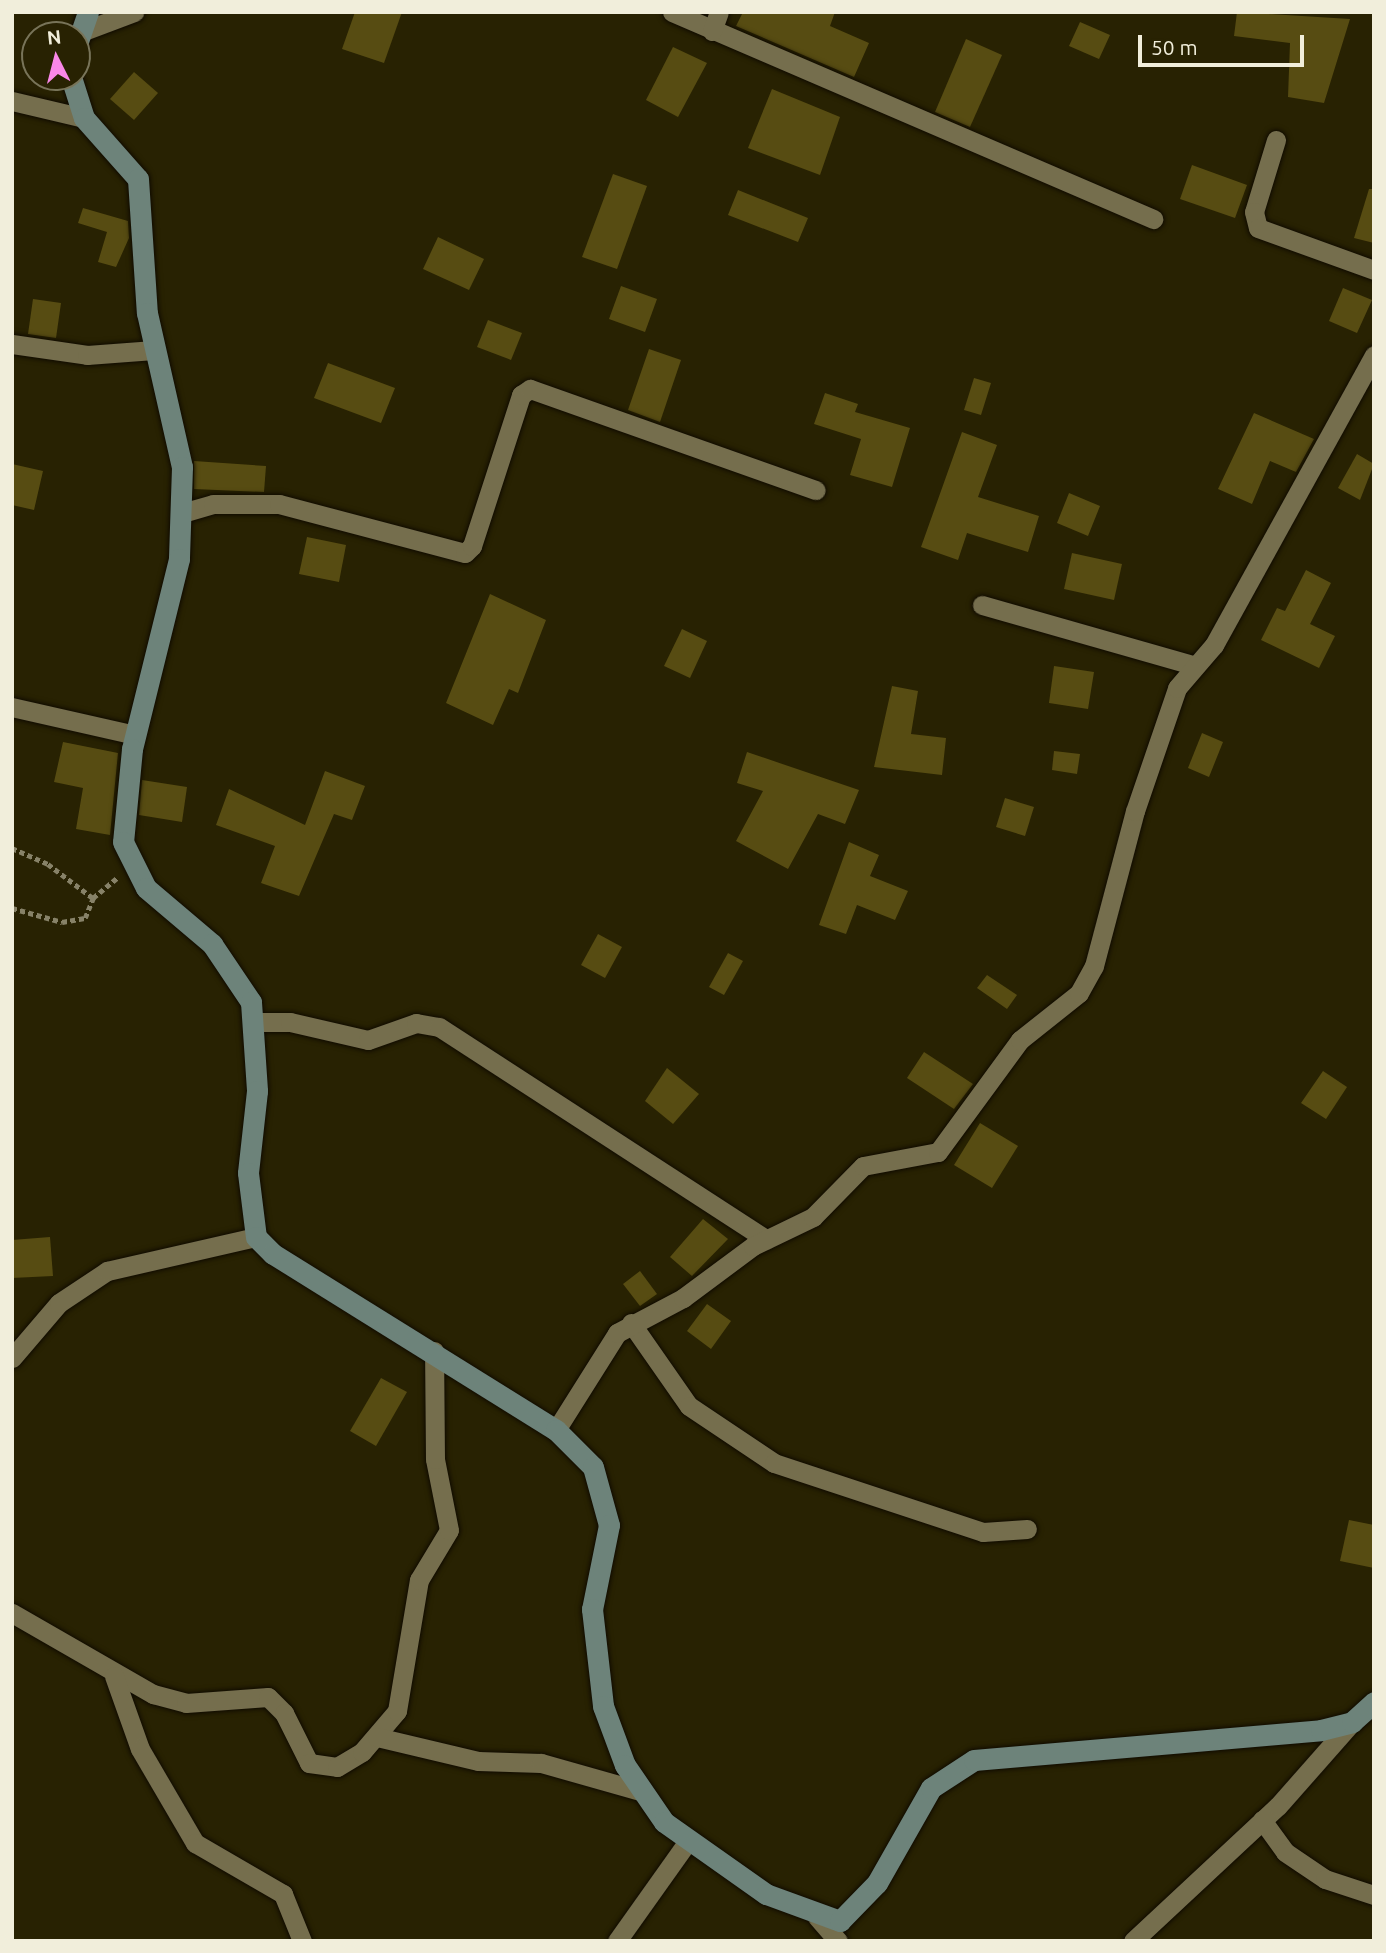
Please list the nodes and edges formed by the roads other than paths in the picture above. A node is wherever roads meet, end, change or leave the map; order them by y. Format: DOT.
graph roads {
  1 [pos="134,12"];
  2 [pos="672,12"];
  3 [pos="716,22"];
  4 [pos="91,26"];
  5 [pos="75,91"];
  6 [pos="12,101"];
  7 [pos="84,118"];
  8 [pos="1276,140"];
  9 [pos="1153,219"];
  10 [pos="1374,270"];
  11 [pos="12,344"];
  12 [pos="154,350"];
  13 [pos="1374,355"];
  14 [pos="816,490"];
  15 [pos="182,513"];
  16 [pos="982,605"];
  17 [pos="1194,665"];
  18 [pos="12,706"];
  19 [pos="135,735"];
  20 [pos="254,1022"];
  21 [pos="256,1237"];
  22 [pos="766,1239"];
  23 [pos="631,1323"];
  24 [pos="435,1351"];
  25 [pos="12,1357"];
  26 [pos="556,1430"];
  27 [pos="1027,1529"];
  28 [pos="12,1613"];
  29 [pos="114,1675"];
  30 [pos="1374,1702"];
  31 [pos="1352,1722"];
  32 [pos="377,1737"];
  33 [pos="640,1791"];
  34 [pos="1262,1820"];
  35 [pos="688,1841"];
  36 [pos="1374,1895"];
  37 [pos="817,1917"];
  38 [pos="302,1941"];
  39 [pos="617,1941"];
  40 [pos="838,1941"];
  41 [pos="1133,1941"];
  1 -- 4 [label="street"];
  2 -- 3 [label="street"];
  3 -- 9 [label="street"];
  5 -- 7 [label="street"];
  6 -- 7 [label="street"];
  7 -- 12 [label="street"];
  8 -- 10 [label="street"];
  11 -- 12 [label="street"];
  12 -- 15 [label="street"];
  13 -- 17 [label="street"];
  14 -- 15 [label="street"];
  15 -- 19 [label="street"];
  16 -- 17 [label="street"];
  17 -- 22 [label="street"];
  18 -- 19 [label="street"];
  19 -- 20 [label="street"];
  20 -- 21 [label="street"];
  20 -- 22 [label="street"];
  21 -- 24 [label="street"];
  21 -- 25 [label="street"];
  22 -- 23 [label="street"];
  23 -- 26 [label="street"];
  23 -- 27 [label="street"];
  24 -- 26 [label="street"];
  24 -- 32 [label="street"];
  26 -- 33 [label="street"];
  28 -- 29 [label="street"];
  29 -- 32 [label="street"];
  29 -- 38 [label="street"];
  30 -- 31 [label="street"];
  31 -- 34 [label="street"];
  31 -- 37 [label="street"];
  32 -- 33 [label="street"];
  33 -- 35 [label="street"];
  34 -- 36 [label="street"];
  34 -- 41 [label="street"];
  35 -- 37 [label="street"];
  35 -- 39 [label="street"];
  37 -- 40 [label="street"];
}
